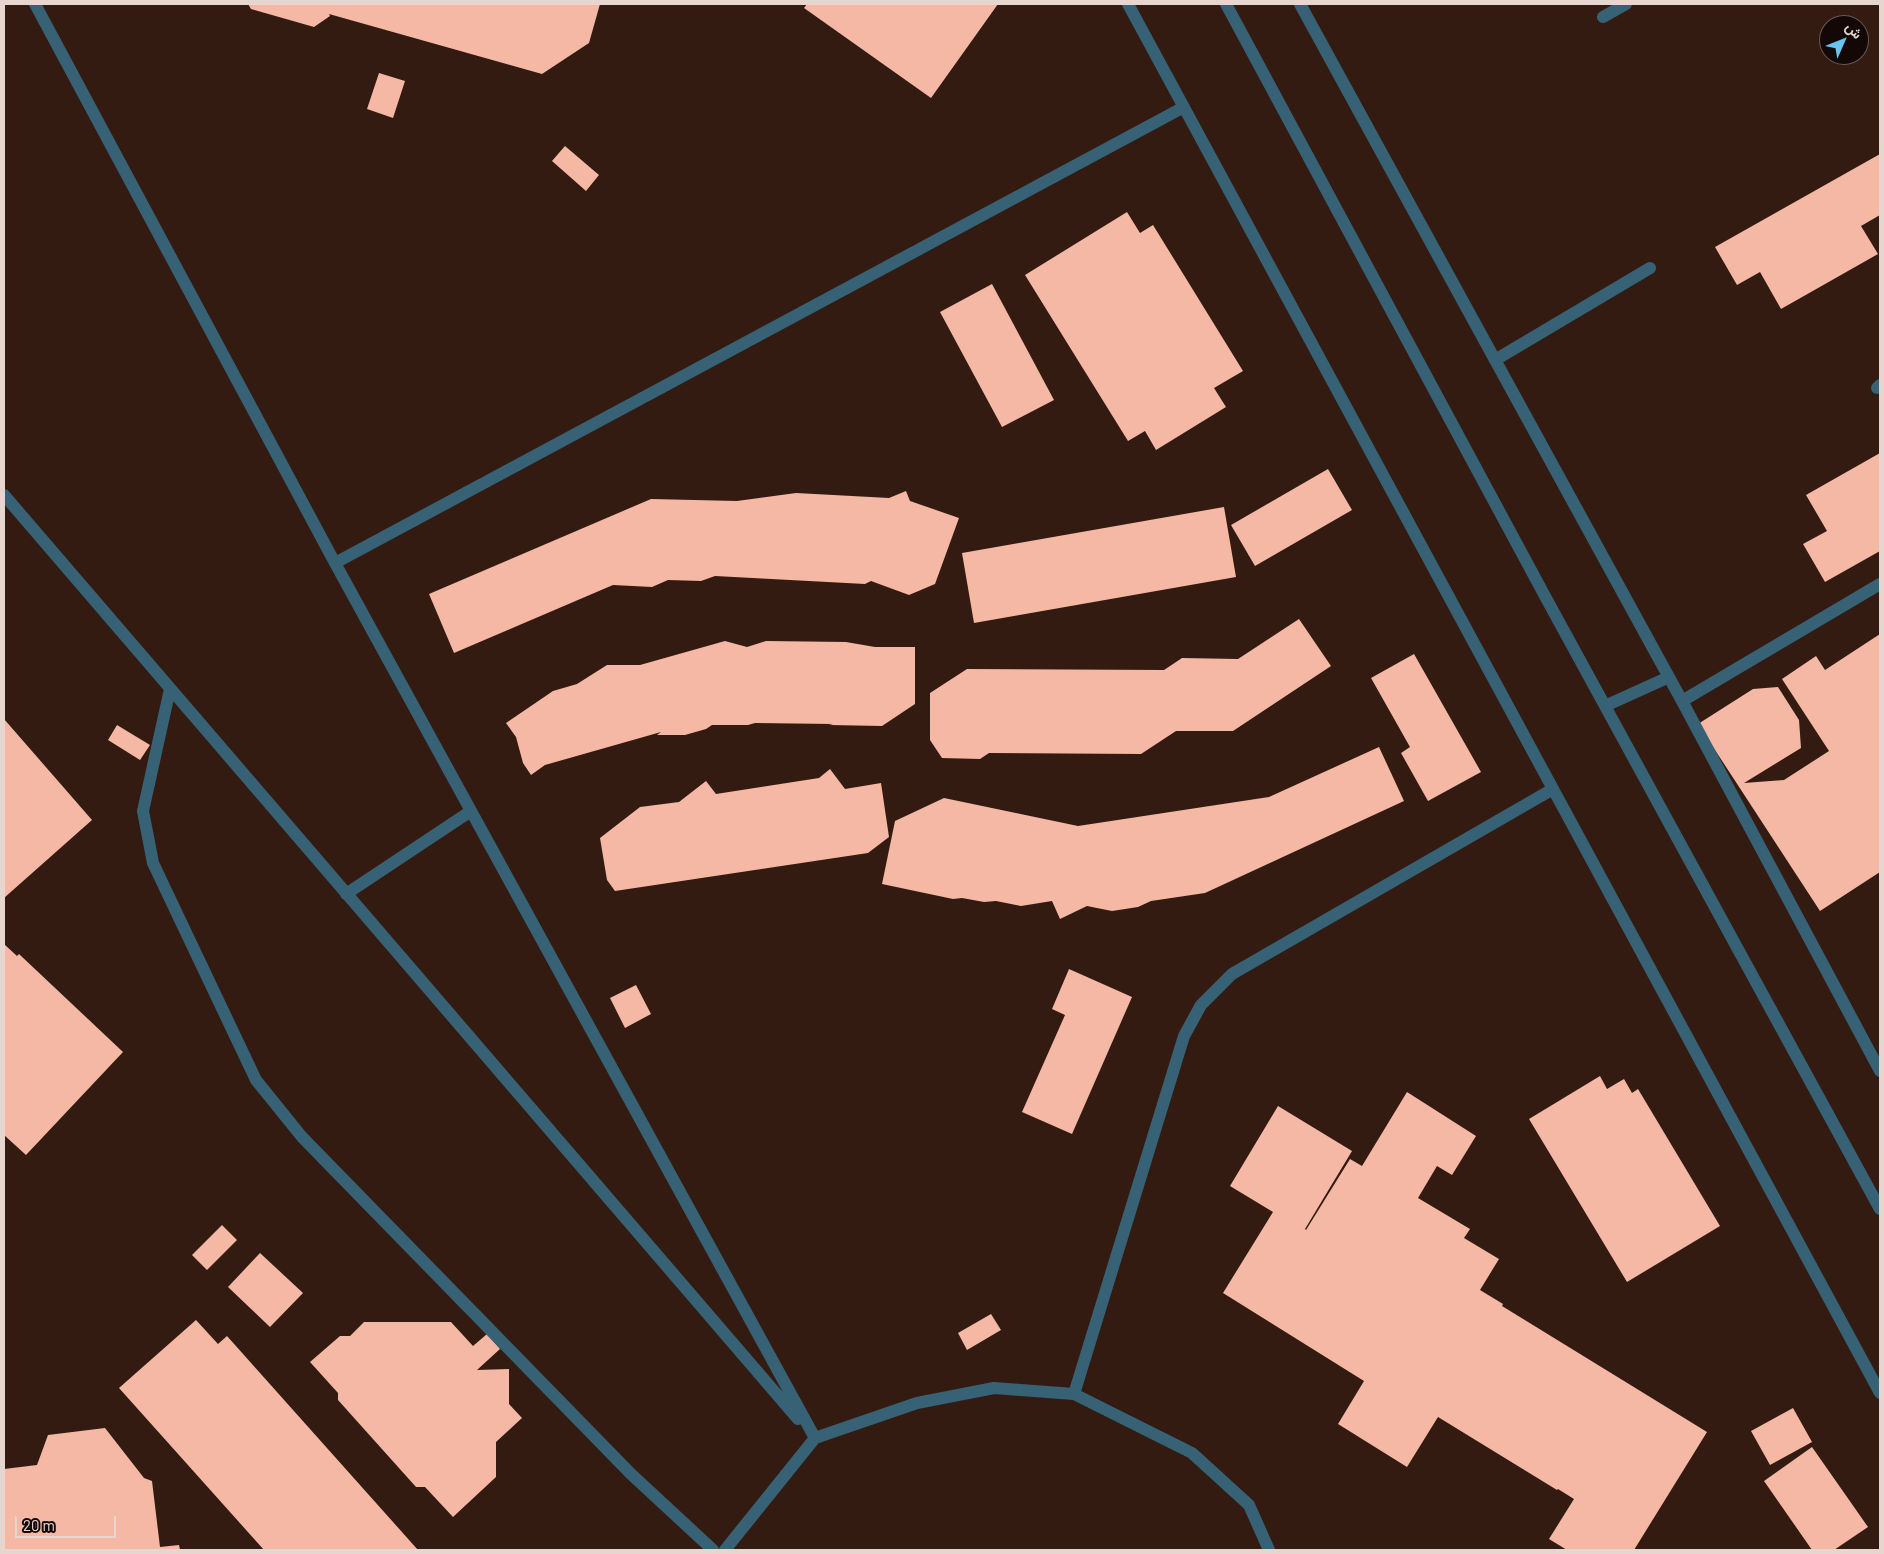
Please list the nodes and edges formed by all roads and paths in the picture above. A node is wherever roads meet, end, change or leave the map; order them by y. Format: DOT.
graph roads {
  1 [pos="35,4"];
  2 [pos="1128,4"];
  3 [pos="1226,4"];
  4 [pos="1300,4"];
  5 [pos="1626,4"];
  6 [pos="1603,17"];
  7 [pos="1184,106"];
  8 [pos="1650,268"];
  9 [pos="1495,360"];
  10 [pos="4,495"];
  11 [pos="336,563"];
  12 [pos="1880,584"];
  13 [pos="1669,677"];
  14 [pos="170,688"];
  15 [pos="1682,702"];
  16 [pos="1605,706"];
  17 [pos="1553,789"];
  18 [pos="471,811"];
  19 [pos="346,894"];
  20 [pos="1880,1071"];
  21 [pos="1880,1209"];
  22 [pos="1880,1393"];
  23 [pos="1074,1394"];
  24 [pos="815,1438"];
  25 [pos="713,1550"];
  26 [pos="725,1550"];
  27 [pos="1269,1550"];
  1 -- 11 [label="street"];
  2 -- 7 [label="street"];
  3 -- 16 [label="street"];
  4 -- 9 [label="street"];
  5 -- 6 [label="street"];
  7 -- 11 [label="street"];
  7 -- 17 [label="street"];
  8 -- 9 [label="street"];
  9 -- 13 [label="street"];
  10 -- 14 [label="street"];
  11 -- 18 [label="street"];
  12 -- 15 [label="street"];
  13 -- 15 [label="street"];
  13 -- 16 [label="street"];
  14 -- 19 [label="street"];
  14 -- 25 [label="street"];
  15 -- 20 [label="street"];
  16 -- 21 [label="street"];
  17 -- 22 [label="street"];
  17 -- 23 [label="street"];
  18 -- 19 [label="street"];
  18 -- 24 [label="street"];
  19 -- 24 [label="street"];
  23 -- 24 [label="street"];
  23 -- 27 [label="street"];
  24 -- 26 [label="street"];
}
